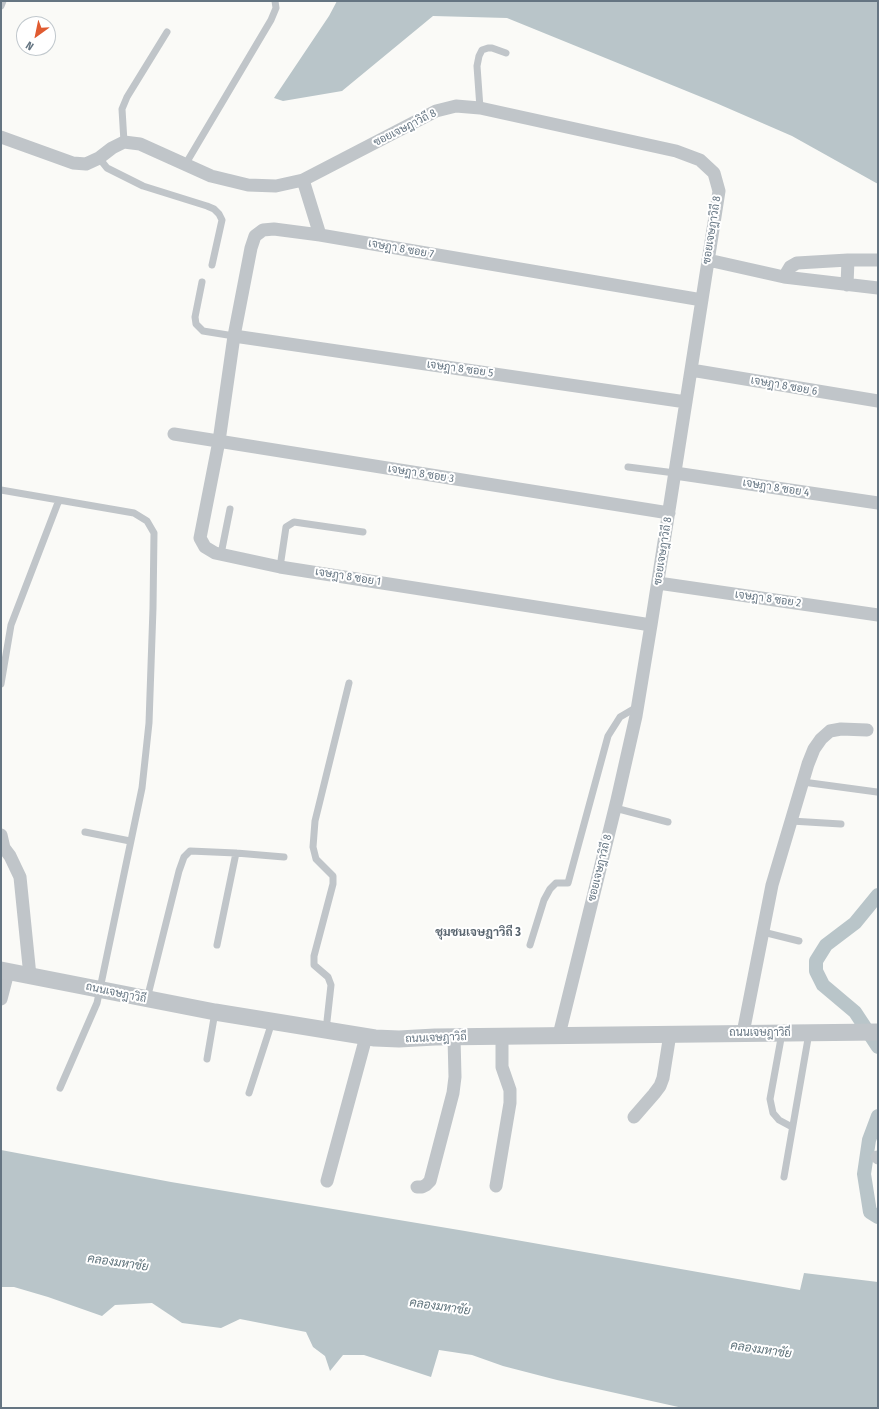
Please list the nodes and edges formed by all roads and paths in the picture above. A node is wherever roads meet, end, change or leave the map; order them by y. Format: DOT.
graph roads {
  1 [pos="3,1"];
  2 [pos="275,1"];
  3 [pos="1,6"];
  4 [pos="167,32"];
  5 [pos="506,53"];
  6 [pos="480,108"];
  7 [pos="1,137"];
  8 [pos="124,142"];
  9 [pos="99,158"];
  10 [pos="185,165"];
  11 [pos="303,180"];
  12 [pos="320,235"];
  13 [pos="708,260"];
  14 [pos="848,260"];
  15 [pos="878,260"];
  16 [pos="212,265"];
  17 [pos="784,277"];
  18 [pos="202,282"];
  19 [pos="847,285"];
  20 [pos="878,288"];
  21 [pos="702,300"];
  22 [pos="234,336"];
  23 [pos="691,370"];
  24 [pos="226,389"];
  25 [pos="878,401"];
  26 [pos="686,402"];
  27 [pos="174,434"];
  28 [pos="219,441"];
  29 [pos="628,467"];
  30 [pos="675,473"];
  31 [pos="1,490"];
  32 [pos="59,500"];
  33 [pos="878,503"];
  34 [pos="230,509"];
  35 [pos="669,513"];
  36 [pos="363,532"];
  37 [pos="221,554"];
  38 [pos="280,566"];
  39 [pos="658,583"];
  40 [pos="878,615"];
  41 [pos="651,625"];
  42 [pos="349,683"];
  43 [pos="1,684"];
  44 [pos="637,707"];
  45 [pos="867,730"];
  46 [pos="803,782"];
  47 [pos="877,792"];
  48 [pos="615,808"];
  49 [pos="791,821"];
  50 [pos="668,822"];
  51 [pos="841,824"];
  52 [pos="85,832"];
  53 [pos="1,835"];
  54 [pos="130,841"];
  55 [pos="236,853"];
  56 [pos="284,857"];
  57 [pos="763,932"];
  58 [pos="799,941"];
  59 [pos="217,945"];
  60 [pos="530,945"];
  61 [pos="4,971"];
  62 [pos="30,976"];
  63 [pos="100,990"];
  64 [pos="1,999"];
  65 [pos="147,999"];
  66 [pos="215,1012"];
  67 [pos="272,1022"];
  68 [pos="326,1031"];
  69 [pos="878,1032"];
  70 [pos="744,1033"];
  71 [pos="782,1033"];
  72 [pos="809,1033"];
  73 [pos="670,1034"];
  74 [pos="502,1036"];
  75 [pos="559,1036"];
  76 [pos="366,1037"];
  77 [pos="454,1037"];
  78 [pos="206,1059"];
  79 [pos="60,1088"];
  80 [pos="249,1093"];
  81 [pos="634,1117"];
  82 [pos="792,1127"];
  83 [pos="784,1177"];
  84 [pos="327,1180"];
  85 [pos="496,1186"];
  86 [pos="417,1187"];
  1 -- 3 [label="lane"];
  2 -- 10 [label="lane"];
  4 -- 8 [label="lane"];
  5 -- 6 [label="lane"];
  6 -- 11 [label="street, ซอยเจษฎาวิถี 8"];
  6 -- 13 [label="street, ซอยเจษฎาวิถี 8"];
  7 -- 9 [label="street"];
  8 -- 9 [label="street"];
  8 -- 10 [label="street, ซอยเจษฎาวิถี 8"];
  9 -- 16 [label="lane"];
  10 -- 11 [label="street, ซอยเจษฎาวิถี 8"];
  11 -- 12 [label="street"];
  12 -- 21 [label="street, เจษฎา 8 ซอย 7"];
  12 -- 22 [label="street, เจษฎา 8 ซอย 7"];
  13 -- 17 [label="street"];
  13 -- 21 [label="street, ซอยเจษฎาวิถี 8"];
  14 -- 15 [label="street"];
  14 -- 17 [label="street"];
  14 -- 19 [label="street"];
  17 -- 19 [label="street"];
  18 -- 22 [label="lane"];
  19 -- 20 [label="street"];
  21 -- 23 [label="street, ซอยเจษฎาวิถี 8"];
  22 -- 24 [label="street, เจษฎา 8 ซอย 7"];
  22 -- 26 [label="street, เจษฎา 8 ซอย 5"];
  23 -- 25 [label="street, เจษฎา 8 ซอย 6"];
  23 -- 26 [label="street, ซอยเจษฎาวิถี 8"];
  24 -- 28 [label="street, เจษฎา 8 ซอย 1"];
  26 -- 30 [label="street, ซอยเจษฎาวิถี 8"];
  27 -- 28 [label="street, เจษฎา 8 ซอย 3"];
  28 -- 35 [label="street, เจษฎา 8 ซอย 3"];
  28 -- 37 [label="street, เจษฎา 8 ซอย 1"];
  29 -- 30 [label="lane"];
  30 -- 33 [label="street, เจษฎา 8 ซอย 4"];
  30 -- 35 [label="street, ซอยเจษฎาวิถี 8"];
  31 -- 32 [label="lane"];
  32 -- 43 [label="lane"];
  32 -- 54 [label="lane"];
  34 -- 37 [label="lane"];
  35 -- 39 [label="street, ซอยเจษฎาวิถี 8"];
  36 -- 38 [label="lane"];
  37 -- 38 [label="street, เจษฎา 8 ซอย 1"];
  38 -- 41 [label="street, เจษฎา 8 ซอย 1"];
  39 -- 40 [label="street, เจษฎา 8 ซอย 2"];
  39 -- 41 [label="street, ซอยเจษฎาวิถี 8"];
  41 -- 44 [label="street, ซอยเจษฎาวิถี 8"];
  42 -- 68 [label="lane"];
  44 -- 48 [label="street, ซอยเจษฎาวิถี 8"];
  44 -- 60 [label="lane"];
  45 -- 46 [label="street"];
  46 -- 47 [label="lane"];
  46 -- 49 [label="street"];
  48 -- 50 [label="lane"];
  48 -- 75 [label="street, ซอยเจษฎาวิถี 8"];
  49 -- 51 [label="lane"];
  49 -- 57 [label="street"];
  52 -- 54 [label="lane"];
  53 -- 62 [label="street"];
  54 -- 63 [label="lane"];
  55 -- 56 [label="lane"];
  55 -- 59 [label="lane"];
  55 -- 65 [label="lane"];
  57 -- 58 [label="lane"];
  57 -- 70 [label="street"];
  61 -- 62 [label="street, ถนนเจษฎาวิถี"];
  61 -- 64 [label="street"];
  62 -- 63 [label="street, ถนนเจษฎาวิถี"];
  63 -- 65 [label="street, ถนนเจษฎาวิถี"];
  63 -- 79 [label="lane"];
  65 -- 66 [label="street, ถนนเจษฎาวิถี"];
  66 -- 67 [label="street, ถนนเจษฎาวิถี"];
  66 -- 78 [label="lane"];
  67 -- 68 [label="street, ถนนเจษฎาวิถี"];
  67 -- 80 [label="lane"];
  68 -- 76 [label="street, ถนนเจษฎาวิถี"];
  69 -- 72 [label="street, ถนนเจษฎาวิถี"];
  70 -- 71 [label="street, ถนนเจษฎาวิถี"];
  70 -- 73 [label="street, ถนนเจษฎาวิถี"];
  71 -- 72 [label="street, ถนนเจษฎาวิถี"];
  71 -- 82 [label="lane"];
  72 -- 82 [label="lane"];
  73 -- 75 [label="street, ถนนเจษฎาวิถี"];
  73 -- 81 [label="street"];
  74 -- 75 [label="street, ถนนเจษฎาวิถี"];
  74 -- 77 [label="street, ถนนเจษฎาวิถี"];
  74 -- 85 [label="street"];
  76 -- 77 [label="street, ถนนเจษฎาวิถี"];
  76 -- 84 [label="street"];
  77 -- 86 [label="street"];
  82 -- 83 [label="lane"];
}
